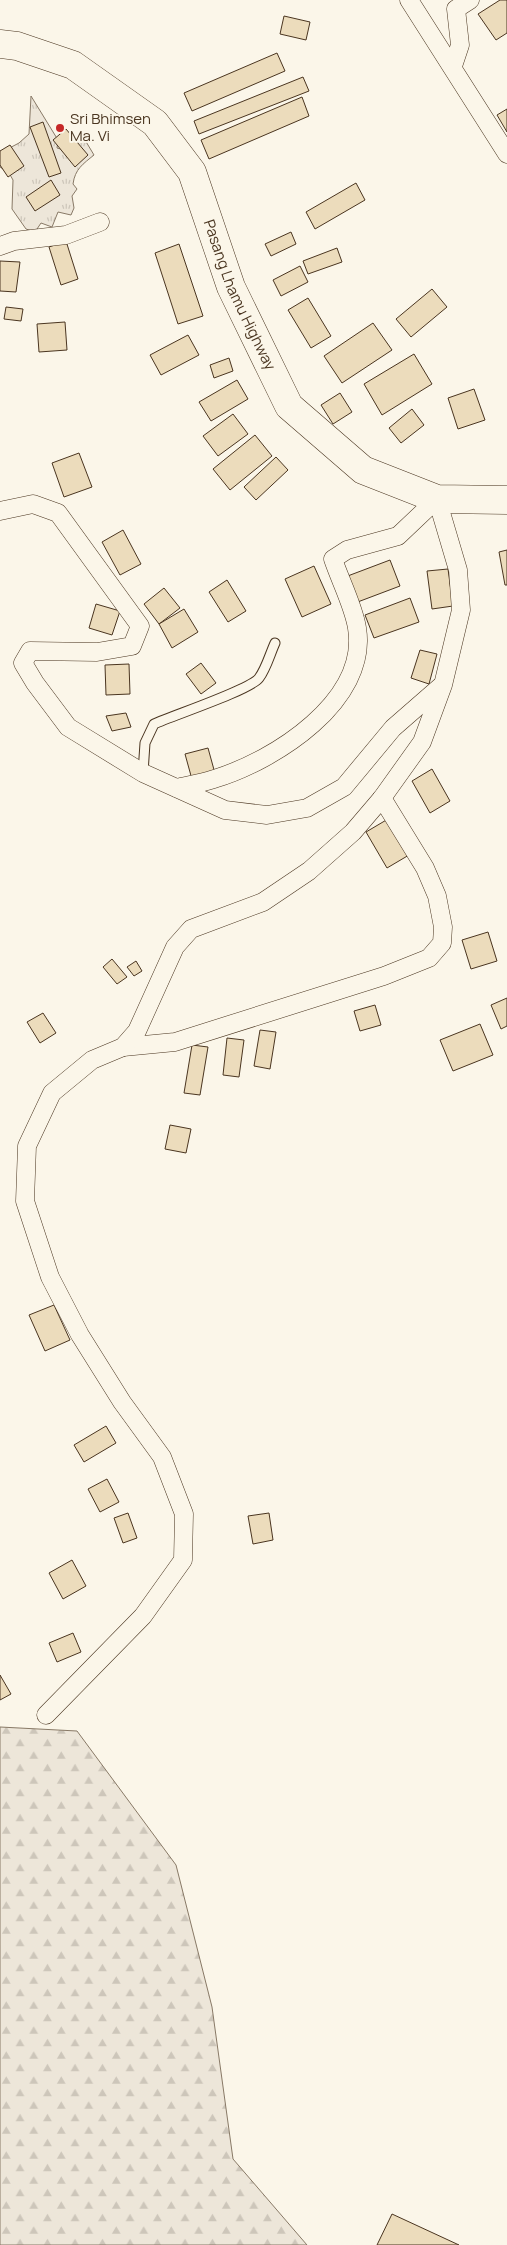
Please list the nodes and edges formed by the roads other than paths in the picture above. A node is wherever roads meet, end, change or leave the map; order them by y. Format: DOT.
graph roads {
  1 [pos="409,0"];
  2 [pos="470,0"];
  3 [pos="0,44"];
  4 [pos="453,66"];
  5 [pos="507,154"];
  6 [pos="100,222"];
  7 [pos="0,246"];
  8 [pos="437,499"];
  9 [pos="507,500"];
  10 [pos="0,511"];
  11 [pos="275,643"];
  12 [pos="443,685"];
  13 [pos="143,773"];
  14 [pos="177,788"];
  15 [pos="382,798"];
  16 [pos="123,1047"];
  17 [pos="46,1715"];
  1 -- 4 [label="street"];
  2 -- 4 [label="street"];
  3 -- 8 [label="main road, Pasang Lhamu Highway"];
  4 -- 5 [label="street"];
  6 -- 7 [label="street"];
  8 -- 9 [label="main road, Pasang Lhamu Highway"];
  8 -- 12 [label="street"];
  8 -- 14 [label="street"];
  10 -- 13 [label="street"];
  11 -- 13 [label="lane"];
  12 -- 14 [label="street"];
  12 -- 15 [label="street"];
  13 -- 14 [label="street"];
  15 -- 16 [label="street"];
  15 -- 16 [label="street"];
  16 -- 17 [label="street"];
}
